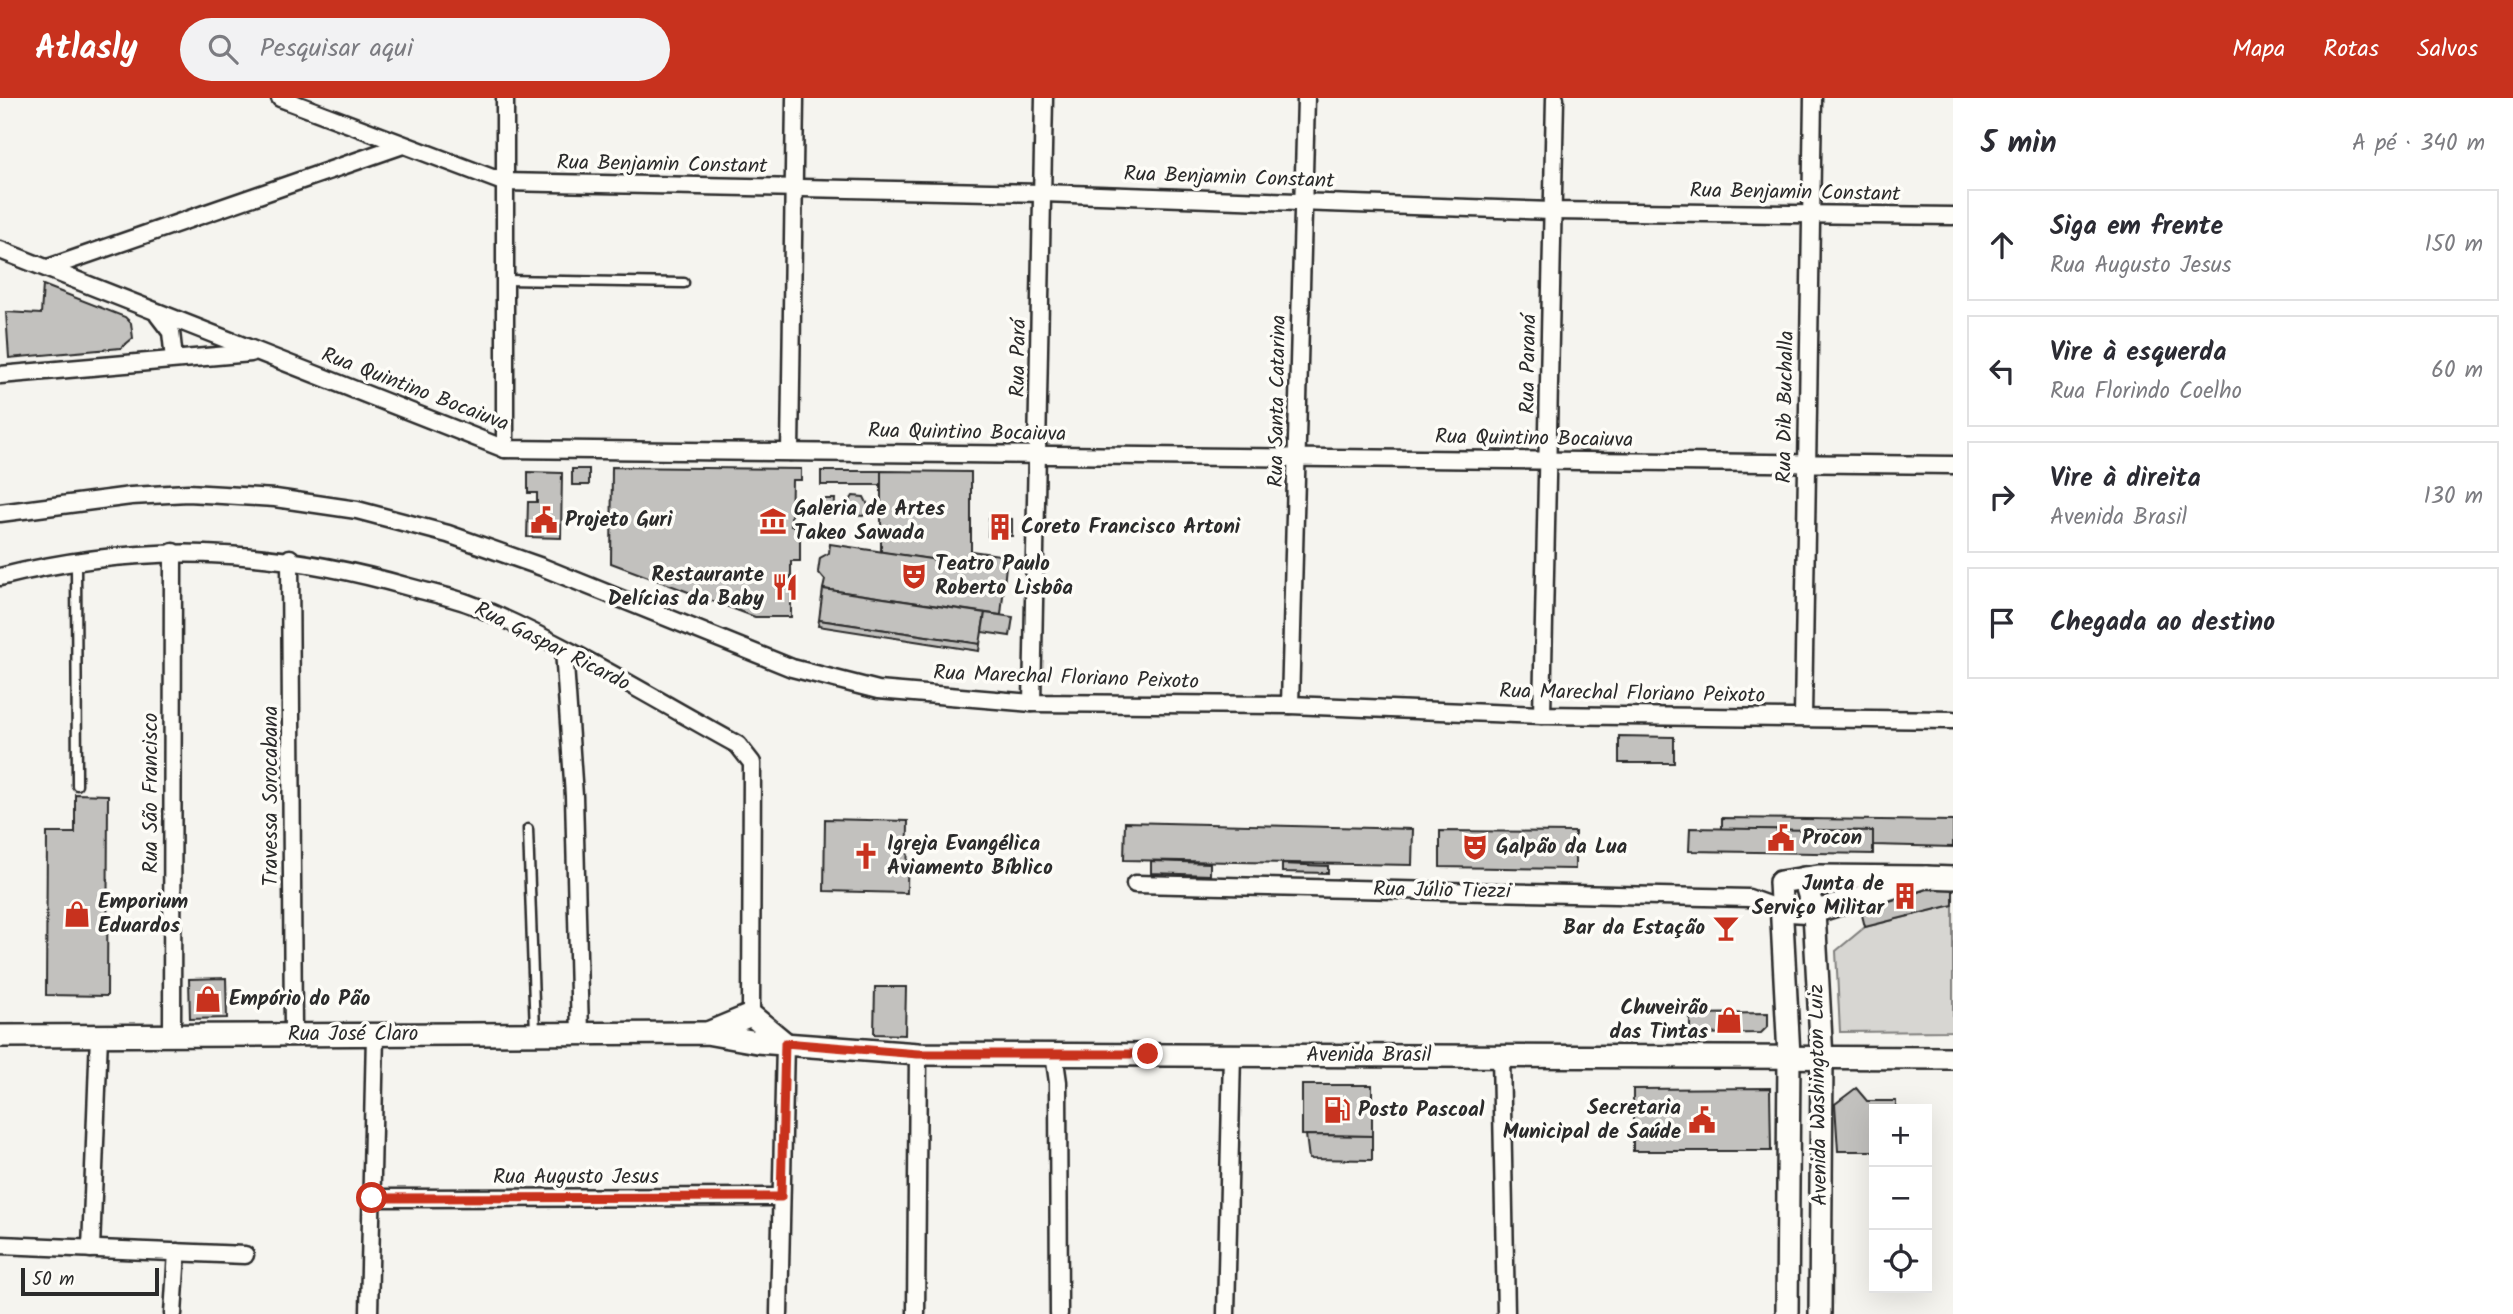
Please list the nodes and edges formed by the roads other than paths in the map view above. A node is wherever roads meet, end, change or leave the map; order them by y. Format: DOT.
graph roads {
  1 [pos="280,98"];
  2 [pos="505,98"];
  3 [pos="795,98"];
  4 [pos="1044,98"];
  5 [pos="1306,98"];
  6 [pos="1555,98"];
  7 [pos="1813,98"];
  8 [pos="402,145"];
  9 [pos="503,182"];
  10 [pos="794,189"];
  11 [pos="1042,193"];
  12 [pos="1304,201"];
  13 [pos="1552,211"];
  14 [pos="1811,214"];
  15 [pos="1953,216"];
  16 [pos="0,250"];
  17 [pos="48,268"];
  18 [pos="504,280"];
  19 [pos="684,283"];
  20 [pos="157,313"];
  21 [pos="257,353"];
  22 [pos="174,359"];
  23 [pos="0,375"];
  24 [pos="505,449"];
  25 [pos="790,452"];
  26 [pos="1039,455"];
  27 [pos="1298,458"];
  28 [pos="1549,460"];
  29 [pos="1805,463"];
  30 [pos="1953,465"];
  31 [pos="0,513"];
  32 [pos="173,552"];
  33 [pos="290,558"];
  34 [pos="76,563"];
  35 [pos="0,577"];
  36 [pos="564,650"];
  37 [pos="1032,703"];
  38 [pos="1290,705"];
  39 [pos="1542,715"];
  40 [pos="1803,717"];
  41 [pos="1953,720"];
  42 [pos="77,785"];
  43 [pos="528,829"];
  44 [pos="1939,877"];
  45 [pos="1804,878"];
  46 [pos="1780,882"];
  47 [pos="1135,884"];
  48 [pos="1749,898"];
  49 [pos="1782,910"];
  50 [pos="1814,912"];
  51 [pos="751,1015"];
  52 [pos="706,1033"];
  53 [pos="293,1034"];
  54 [pos="375,1034"];
  55 [pos="580,1034"];
  56 [pos="99,1035"];
  57 [pos="172,1035"];
  58 [pos="535,1035"];
  59 [pos="0,1036"];
  60 [pos="785,1043"];
  61 [pos="918,1054"];
  62 [pos="1054,1054"];
  63 [pos="1232,1054"];
  64 [pos="1501,1055"];
  65 [pos="1789,1056"];
  66 [pos="1953,1058"];
  67 [pos="1822,1059"];
  68 [pos="781,1197"];
  69 [pos="372,1198"];
  70 [pos="0,1245"];
  71 [pos="91,1248"];
  72 [pos="177,1252"];
  73 [pos="245,1255"];
  74 [pos="173,1314"];
  75 [pos="369,1314"];
  76 [pos="779,1314"];
  77 [pos="916,1314"];
  78 [pos="1059,1314"];
  79 [pos="1226,1314"];
  80 [pos="1506,1314"];
  81 [pos="1787,1314"];
  82 [pos="1820,1314"];
  1 -- 8 [label="street, Rua Benjamin Constant"];
  2 -- 9 [label="street"];
  3 -- 10 [label="street"];
  4 -- 11 [label="street, Rua Pará"];
  5 -- 12 [label="street, Rua Santa Catarina"];
  6 -- 13 [label="street, Rua Paraná"];
  7 -- 14 [label="street, Rua Dib Buchalla"];
  8 -- 9 [label="street, Rua Benjamin Constant"];
  8 -- 17 [label="street"];
  9 -- 10 [label="street, Rua Benjamin Constant"];
  9 -- 18 [label="street"];
  10 -- 11 [label="street, Rua Benjamin Constant"];
  10 -- 25 [label="street"];
  11 -- 12 [label="street, Rua Benjamin Constant"];
  11 -- 26 [label="street, Rua Pará"];
  12 -- 13 [label="street, Rua Benjamin Constant"];
  12 -- 27 [label="street, Rua Santa Catarina"];
  13 -- 14 [label="street, Rua Benjamin Constant"];
  13 -- 28 [label="street, Rua Paraná"];
  14 -- 15 [label="street, Rua Benjamin Constant"];
  14 -- 29 [label="street, Rua Dib Buchalla"];
  16 -- 17 [label="street"];
  17 -- 20 [label="street"];
  18 -- 19 [label="lane"];
  18 -- 24 [label="street"];
  20 -- 21 [label="street"];
  20 -- 22 [label="street"];
  21 -- 22 [label="street, Rua Quintino Bocaiuva"];
  21 -- 24 [label="street, Rua Quintino Bocaiuva"];
  22 -- 23 [label="street, Rua Quintino Bocaiuva"];
  24 -- 25 [label="street, Rua Quintino Bocaiuva"];
  25 -- 26 [label="street, Rua Quintino Bocaiuva"];
  26 -- 27 [label="street, Rua Quintino Bocaiuva"];
  26 -- 37 [label="street, Rua Pará"];
  27 -- 28 [label="street, Rua Quintino Bocaiuva"];
  27 -- 38 [label="street, Rua Santa Catarina"];
  28 -- 29 [label="street, Rua Quintino Bocaiuva"];
  28 -- 39 [label="street, Rua Paraná"];
  29 -- 30 [label="street, Rua Quintino Bocaiuva"];
  29 -- 40 [label="street, Rua Dib Buchalla"];
  31 -- 37 [label="street, Rua Marechal Floriano Peixoto"];
  32 -- 33 [label="street, Rua Gaspar Ricardo"];
  32 -- 34 [label="street, Rua Gaspar Ricardo"];
  32 -- 57 [label="street, Rua São Francisco"];
  33 -- 36 [label="street, Rua Gaspar Ricardo"];
  33 -- 53 [label="street, Travessa Sorocabana"];
  34 -- 35 [label="street, Rua Gaspar Ricardo"];
  34 -- 42 [label="lane"];
  36 -- 51 [label="street, Rua Gaspar Ricardo"];
  36 -- 55 [label="street"];
  37 -- 38 [label="street, Rua Marechal Floriano Peixoto"];
  38 -- 39 [label="street, Rua Marechal Floriano Peixoto"];
  39 -- 40 [label="street, Rua Marechal Floriano Peixoto"];
  40 -- 41 [label="street, Rua Marechal Floriano Peixoto"];
  43 -- 58 [label="lane"];
  44 -- 45 [label="street, Rua Júlio Tiezzi"];
  44 -- 50 [label="street"];
  45 -- 46 [label="street, Rua Júlio Tiezzi"];
  45 -- 50 [label="street, Avenida Washington Luiz"];
  46 -- 48 [label="street, Rua Júlio Tiezzi"];
  46 -- 49 [label="street, Avenida Washington Luiz"];
  47 -- 48 [label="street, Rua Júlio Tiezzi"];
  48 -- 49 [label="street, Rua Júlio Tiezzi"];
  49 -- 50 [label="street, Rua Júlio Tiezzi"];
  49 -- 65 [label="street, Avenida Washington Luiz"];
  50 -- 67 [label="street, Avenida Washington Luiz"];
  51 -- 52 [label="street, Rua José Claro"];
  51 -- 60 [label="street"];
  52 -- 55 [label="street, Rua José Claro"];
  52 -- 60 [label="street, Rua José Claro"];
  53 -- 54 [label="street, Rua José Claro"];
  53 -- 57 [label="street, Rua José Claro"];
  54 -- 58 [label="street, Rua José Claro"];
  54 -- 69 [label="street"];
  55 -- 58 [label="street, Rua José Claro"];
  56 -- 57 [label="street, Rua José Claro"];
  56 -- 59 [label="street, Rua José Claro"];
  56 -- 71 [label="street"];
  60 -- 61 [label="street, Avenida Brasil"];
  60 -- 68 [label="street"];
  61 -- 62 [label="street, Avenida Brasil"];
  61 -- 77 [label="street"];
  62 -- 63 [label="street, Avenida Brasil"];
  62 -- 78 [label="street"];
  63 -- 64 [label="street, Avenida Brasil"];
  63 -- 79 [label="street"];
  64 -- 65 [label="street, Avenida Brasil"];
  64 -- 80 [label="street"];
  65 -- 67 [label="street, Avenida Brasil"];
  65 -- 81 [label="street, Avenida Washington Luiz"];
  66 -- 67 [label="street, Avenida Brasil"];
  67 -- 82 [label="street, Avenida Washington Luiz"];
  68 -- 69 [label="street, Rua Augusto Jesus"];
  68 -- 76 [label="street"];
  69 -- 75 [label="street"];
  70 -- 71 [label="street"];
  71 -- 72 [label="street"];
  72 -- 73 [label="street"];
  72 -- 74 [label="street"];
}
